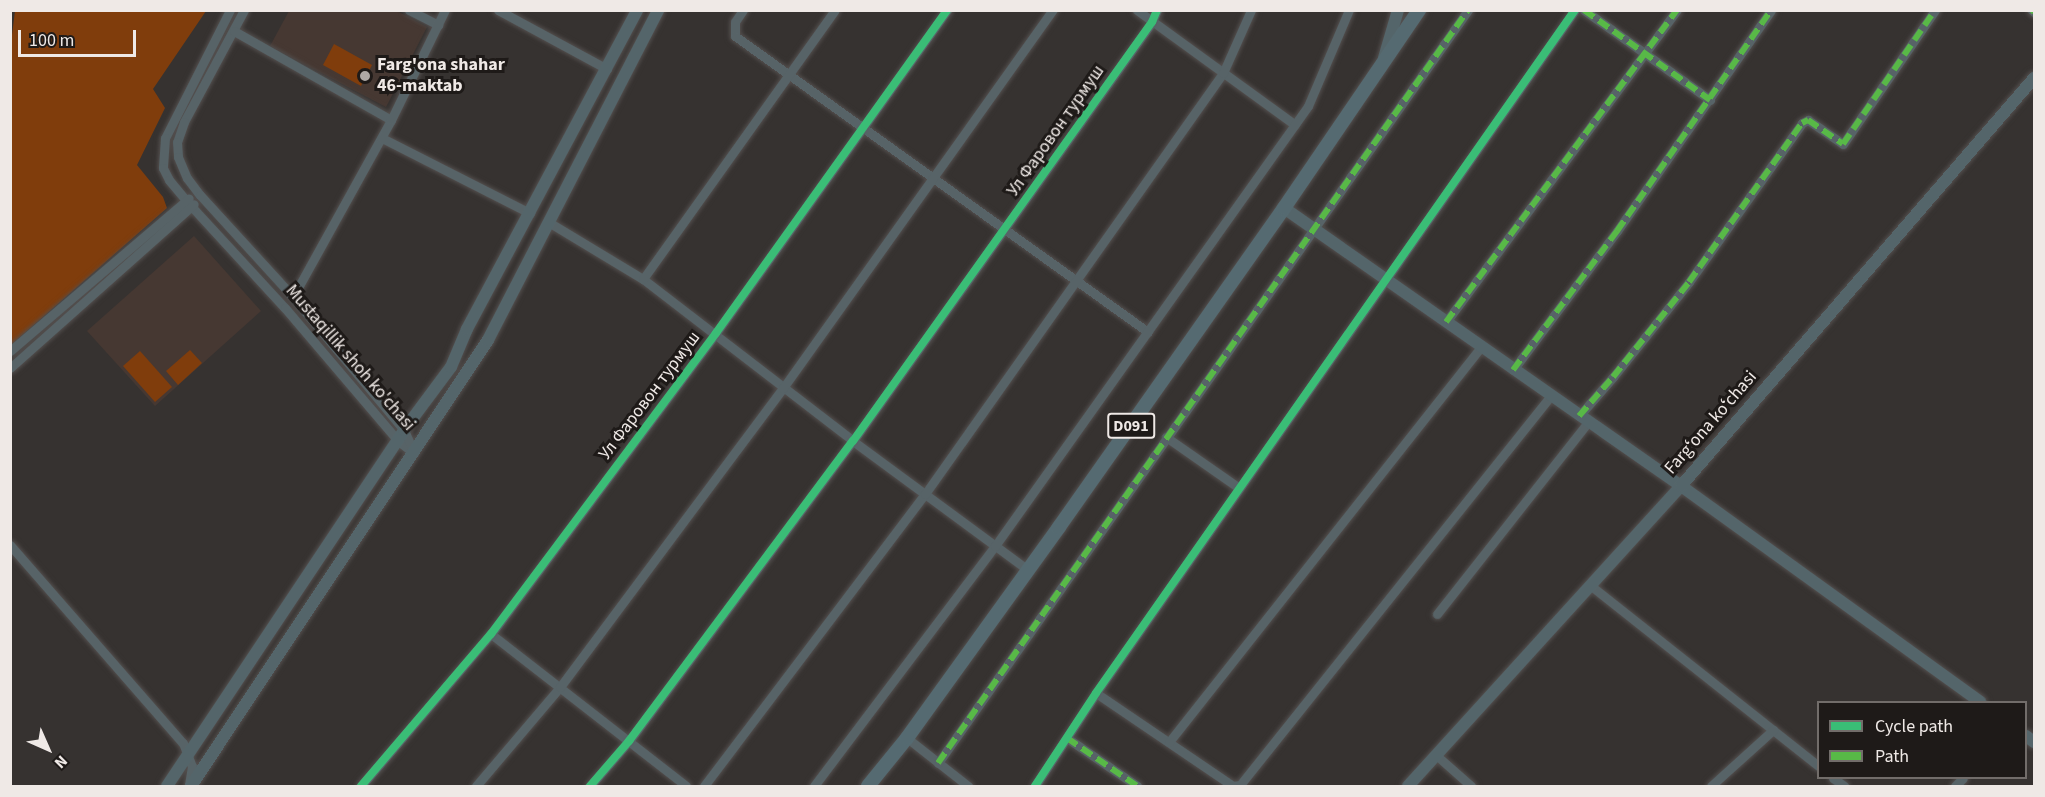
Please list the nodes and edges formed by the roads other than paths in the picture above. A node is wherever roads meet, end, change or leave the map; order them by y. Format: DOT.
graph roads {
  1 [pos="230,10"];
  2 [pos="244,10"];
  3 [pos="409,10"];
  4 [pos="445,10"];
  5 [pos="498,10"];
  6 [pos="636,10"];
  7 [pos="658,10"];
  8 [pos="743,10"];
  9 [pos="835,10"];
  10 [pos="947,10"];
  11 [pos="1053,10"];
  12 [pos="1137,10"];
  13 [pos="1157,10"];
  14 [pos="1251,10"];
  15 [pos="1349,10"];
  16 [pos="1398,10"];
  17 [pos="1419,10"];
  18 [pos="1468,10"];
  19 [pos="1575,10"];
  20 [pos="1584,10"];
  21 [pos="1677,10"];
  22 [pos="1772,10"];
  23 [pos="1935,10"];
  24 [pos="1152,22"];
  25 [pos="438,26"];
  26 [pos="234,31"];
  27 [pos="1645,54"];
  28 [pos="1384,58"];
  29 [pos="606,69"];
  30 [pos="1223,73"];
  31 [pos="790,76"];
  32 [pos="2034,78"];
  33 [pos="1710,100"];
  34 [pos="391,120"];
  35 [pos="1296,125"];
  36 [pos="864,127"];
  37 [pos="382,138"];
  38 [pos="933,178"];
  39 [pos="200,195"];
  40 [pos="185,199"];
  41 [pos="192,207"];
  42 [pos="1284,208"];
  43 [pos="530,213"];
  44 [pos="550,223"];
  45 [pos="1314,227"];
  46 [pos="1005,229"];
  47 [pos="1386,278"];
  48 [pos="643,279"];
  49 [pos="1076,280"];
  50 [pos="293,297"];
  51 [pos="1446,322"];
  52 [pos="1148,332"];
  53 [pos="716,333"];
  54 [pos="1481,347"];
  55 [pos="10,351"];
  56 [pos="10,368"];
  57 [pos="1513,370"];
  58 [pos="783,388"];
  59 [pos="1550,396"];
  60 [pos="425,402"];
  61 [pos="1583,419"];
  62 [pos="436,420"];
  63 [pos="401,435"];
  64 [pos="1166,437"];
  65 [pos="853,441"];
  66 [pos="414,453"];
  67 [pos="1681,486"];
  68 [pos="1239,488"];
  69 [pos="925,494"];
  70 [pos="10,545"];
  71 [pos="995,546"];
  72 [pos="1028,570"];
  73 [pos="1590,585"];
  74 [pos="1437,614"];
  75 [pos="491,634"];
  76 [pos="560,687"];
  77 [pos="1096,693"];
  78 [pos="1979,701"];
  79 [pos="1773,730"];
  80 [pos="907,738"];
  81 [pos="1067,738"];
  82 [pos="629,741"];
  83 [pos="1169,742"];
  84 [pos="189,753"];
  85 [pos="1436,755"];
  86 [pos="938,763"];
  87 [pos="1817,765"];
  88 [pos="167,786"];
  89 [pos="190,786"];
  90 [pos="361,786"];
  91 [pos="476,786"];
  92 [pos="590,786"];
  93 [pos="686,786"];
  94 [pos="704,786"];
  95 [pos="814,786"];
  96 [pos="868,786"];
  97 [pos="968,786"];
  98 [pos="1035,786"];
  99 [pos="1137,786"];
  100 [pos="1408,786"];
  101 [pos="1471,786"];
  102 [pos="1711,786"];
  1 -- 40 [label="street, Mustaqillik shoh ko'chasi"];
  2 -- 26 [label="street, Mustaqillik shoh ko'chasi"];
  3 -- 25 [label="street"];
  4 -- 25 [label="street"];
  5 -- 29 [label="street"];
  6 -- 29 [label="street"];
  7 -- 44 [label="street"];
  8 -- 31 [label="street"];
  9 -- 31 [label="street"];
  10 -- 36 [label="street, Ул Фаровон турмуш"];
  11 -- 38 [label="street"];
  12 -- 24 [label="street"];
  13 -- 24 [label="street, Ул Фаровон турмуш"];
  14 -- 30 [label="street"];
  15 -- 35 [label="street"];
  16 -- 28 [label="street"];
  17 -- 28 [label="main road, D091"];
  18 -- 45 [label="street"];
  19 -- 47 [label="street"];
  20 -- 27 [label="street"];
  21 -- 27 [label="street"];
  22 -- 33 [label="street"];
  23 -- 61 [label="street"];
  24 -- 30 [label="street"];
  24 -- 46 [label="street, Ул Фаровон турмуш"];
  25 -- 34 [label="street"];
  26 -- 34 [label="street"];
  26 -- 39 [label="street, Mustaqillik shoh ko'chasi"];
  27 -- 33 [label="street"];
  27 -- 51 [label="street"];
  28 -- 42 [label="main road, D091"];
  29 -- 43 [label="street"];
  30 -- 35 [label="street"];
  30 -- 49 [label="street"];
  31 -- 36 [label="street"];
  31 -- 48 [label="street"];
  32 -- 67 [label="street, Fargʻona koʻchasi"];
  33 -- 57 [label="street"];
  34 -- 37 [label="street"];
  35 -- 52 [label="street"];
  36 -- 38 [label="street"];
  36 -- 53 [label="street, Ул Фаровон турмуш"];
  37 -- 43 [label="street"];
  37 -- 50 [label="street"];
  38 -- 46 [label="street"];
  38 -- 58 [label="street"];
  39 -- 40 [label="street"];
  39 -- 41 [label="street"];
  39 -- 50 [label="street, Mustaqillik shoh ko'chasi"];
  40 -- 41 [label="street, Mustaqillik shoh ko'chasi"];
  40 -- 55 [label="street"];
  41 -- 56 [label="street"];
  41 -- 63 [label="street, Mustaqillik shoh ko'chasi"];
  42 -- 45 [label="street"];
  42 -- 72 [label="main road, D091"];
  43 -- 60 [label="street"];
  44 -- 48 [label="street"];
  44 -- 62 [label="street"];
  45 -- 47 [label="street"];
  45 -- 64 [label="street"];
  46 -- 49 [label="street"];
  46 -- 65 [label="street, Ул Фаровон турмуш"];
  47 -- 51 [label="street"];
  47 -- 68 [label="street"];
  48 -- 53 [label="street"];
  49 -- 52 [label="street"];
  49 -- 69 [label="street"];
  50 -- 63 [label="street, Mustaqillik shoh ko'chasi"];
  51 -- 54 [label="street"];
  52 -- 71 [label="street"];
  53 -- 58 [label="street"];
  53 -- 75 [label="street, Ул Фаровон турмуш"];
  54 -- 57 [label="street"];
  54 -- 83 [label="street"];
  57 -- 59 [label="street"];
  58 -- 65 [label="street"];
  58 -- 76 [label="street"];
  59 -- 61 [label="street"];
  59 -- 83 [label="street"];
  60 -- 62 [label="street"];
  60 -- 63 [label="street"];
  61 -- 67 [label="street"];
  61 -- 74 [label="street"];
  62 -- 66 [label="street"];
  63 -- 66 [label="street, Mustaqillik shoh ko'chasi"];
  63 -- 84 [label="street"];
  64 -- 68 [label="street"];
  64 -- 86 [label="street"];
  65 -- 69 [label="street"];
  65 -- 82 [label="street, Ул Фаровон турмуш"];
  66 -- 89 [label="street"];
  67 -- 73 [label="street, Fargʻona koʻchasi"];
  67 -- 78 [label="street"];
  68 -- 77 [label="street"];
  69 -- 71 [label="street"];
  69 -- 94 [label="street"];
  70 -- 84 [label="street"];
  71 -- 72 [label="street"];
  71 -- 95 [label="street"];
  72 -- 80 [label="main road, D091"];
  73 -- 79 [label="street"];
  73 -- 85 [label="street, Fargʻona koʻchasi"];
  75 -- 76 [label="street"];
  75 -- 90 [label="street, Ул Фаровон турмуш"];
  76 -- 82 [label="street"];
  76 -- 91 [label="street"];
  77 -- 81 [label="street"];
  77 -- 83 [label="street"];
  79 -- 87 [label="street"];
  79 -- 102 [label="street"];
  80 -- 86 [label="street"];
  80 -- 96 [label="main road, D091"];
  81 -- 98 [label="street"];
  81 -- 99 [label="street"];
  82 -- 92 [label="street, Ул Фаровон турмуш"];
  82 -- 93 [label="street"];
  84 -- 88 [label="street"];
  84 -- 89 [label="street"];
  85 -- 100 [label="street, Fargʻona koʻchasi"];
  85 -- 101 [label="street"];
  86 -- 97 [label="street"];
}
